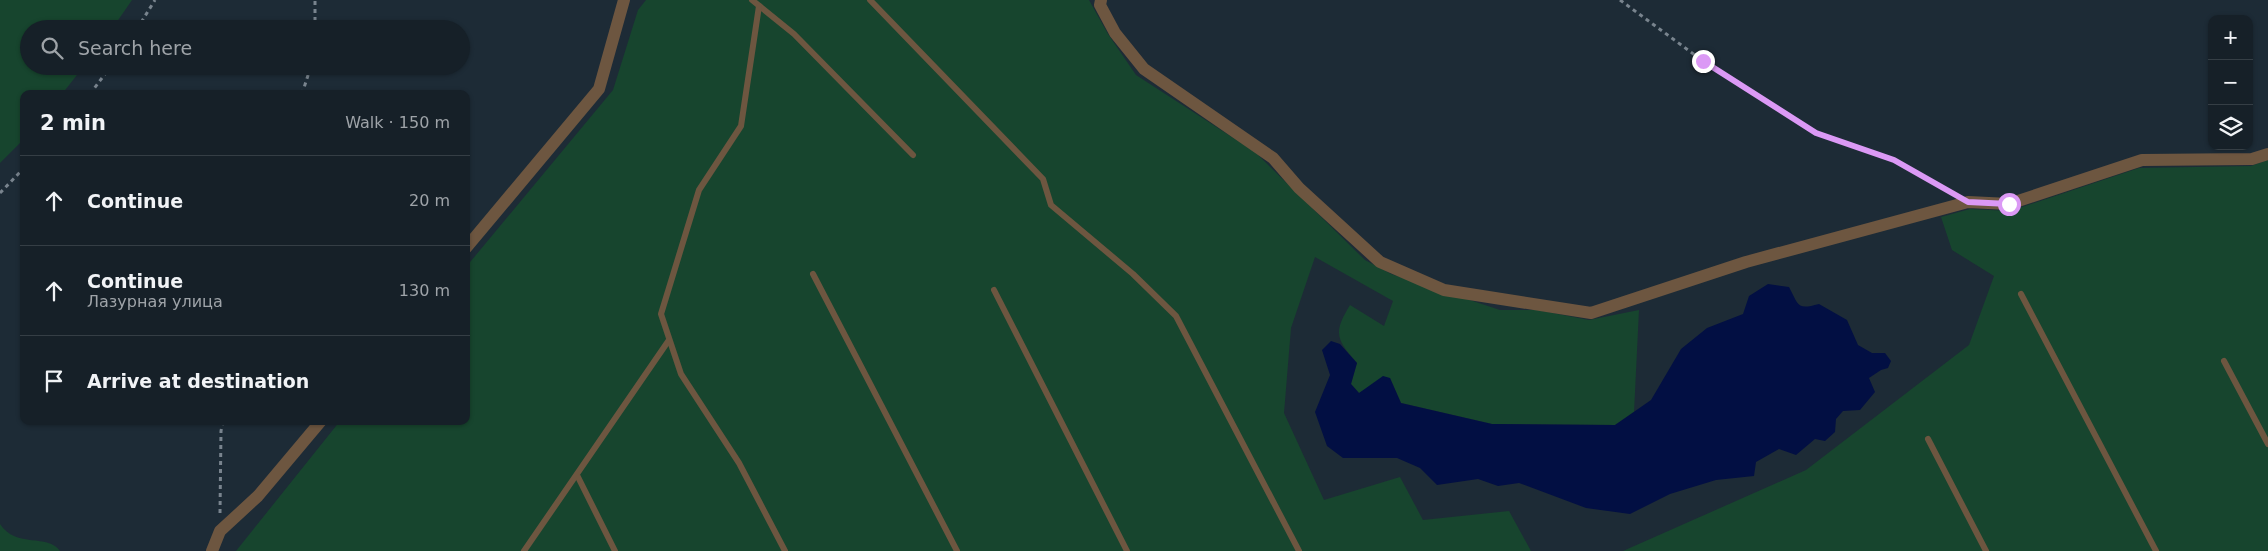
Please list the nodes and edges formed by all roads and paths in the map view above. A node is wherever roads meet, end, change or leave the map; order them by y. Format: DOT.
graph roads {
  1 [pos="155,0"];
  2 [pos="315,0"];
  3 [pos="624,0"];
  4 [pos="752,0"];
  5 [pos="870,0"];
  6 [pos="1101,0"];
  7 [pos="1620,0"];
  8 [pos="759,6"];
  9 [pos="143,20"];
  10 [pos="315,20"];
  11 [pos="104,75"];
  12 [pos="308,75"];
  13 [pos="93,90"];
  14 [pos="303,90"];
  15 [pos="2268,154"];
  16 [pos="913,156"];
  17 [pos="20,172"];
  18 [pos="0,193"];
  19 [pos="1968,202"];
  20 [pos="470,243"];
  21 [pos="813,274"];
  22 [pos="994,290"];
  23 [pos="2021,294"];
  24 [pos="670,340"];
  25 [pos="2224,361"];
  26 [pos="222,425"];
  27 [pos="318,425"];
  28 [pos="1928,439"];
  29 [pos="2268,444"];
  30 [pos="578,475"];
  31 [pos="220,531"];
  32 [pos="212,551"];
  33 [pos="524,551"];
  34 [pos="615,551"];
  35 [pos="785,551"];
  36 [pos="957,551"];
  37 [pos="1127,551"];
  38 [pos="1299,551"];
  39 [pos="1986,551"];
  40 [pos="2156,551"];
  1 -- 9 [label="path"];
  2 -- 10 [label="path"];
  3 -- 20 [label="street"];
  4 -- 8 [label="lane"];
  5 -- 38 [label="lane"];
  6 -- 19 [label="street"];
  7 -- 19 [label="path"];
  8 -- 16 [label="lane"];
  8 -- 24 [label="lane"];
  11 -- 13 [label="path"];
  12 -- 14 [label="path"];
  15 -- 19 [label="street"];
  17 -- 18 [label="path"];
  21 -- 36 [label="lane"];
  22 -- 37 [label="lane"];
  23 -- 40 [label="lane"];
  24 -- 30 [label="lane"];
  24 -- 35 [label="lane"];
  25 -- 29 [label="lane"];
  26 -- 31 [label="path"];
  27 -- 31 [label="street"];
  28 -- 39 [label="lane"];
  30 -- 33 [label="lane"];
  30 -- 34 [label="lane"];
  31 -- 32 [label="street"];
}
